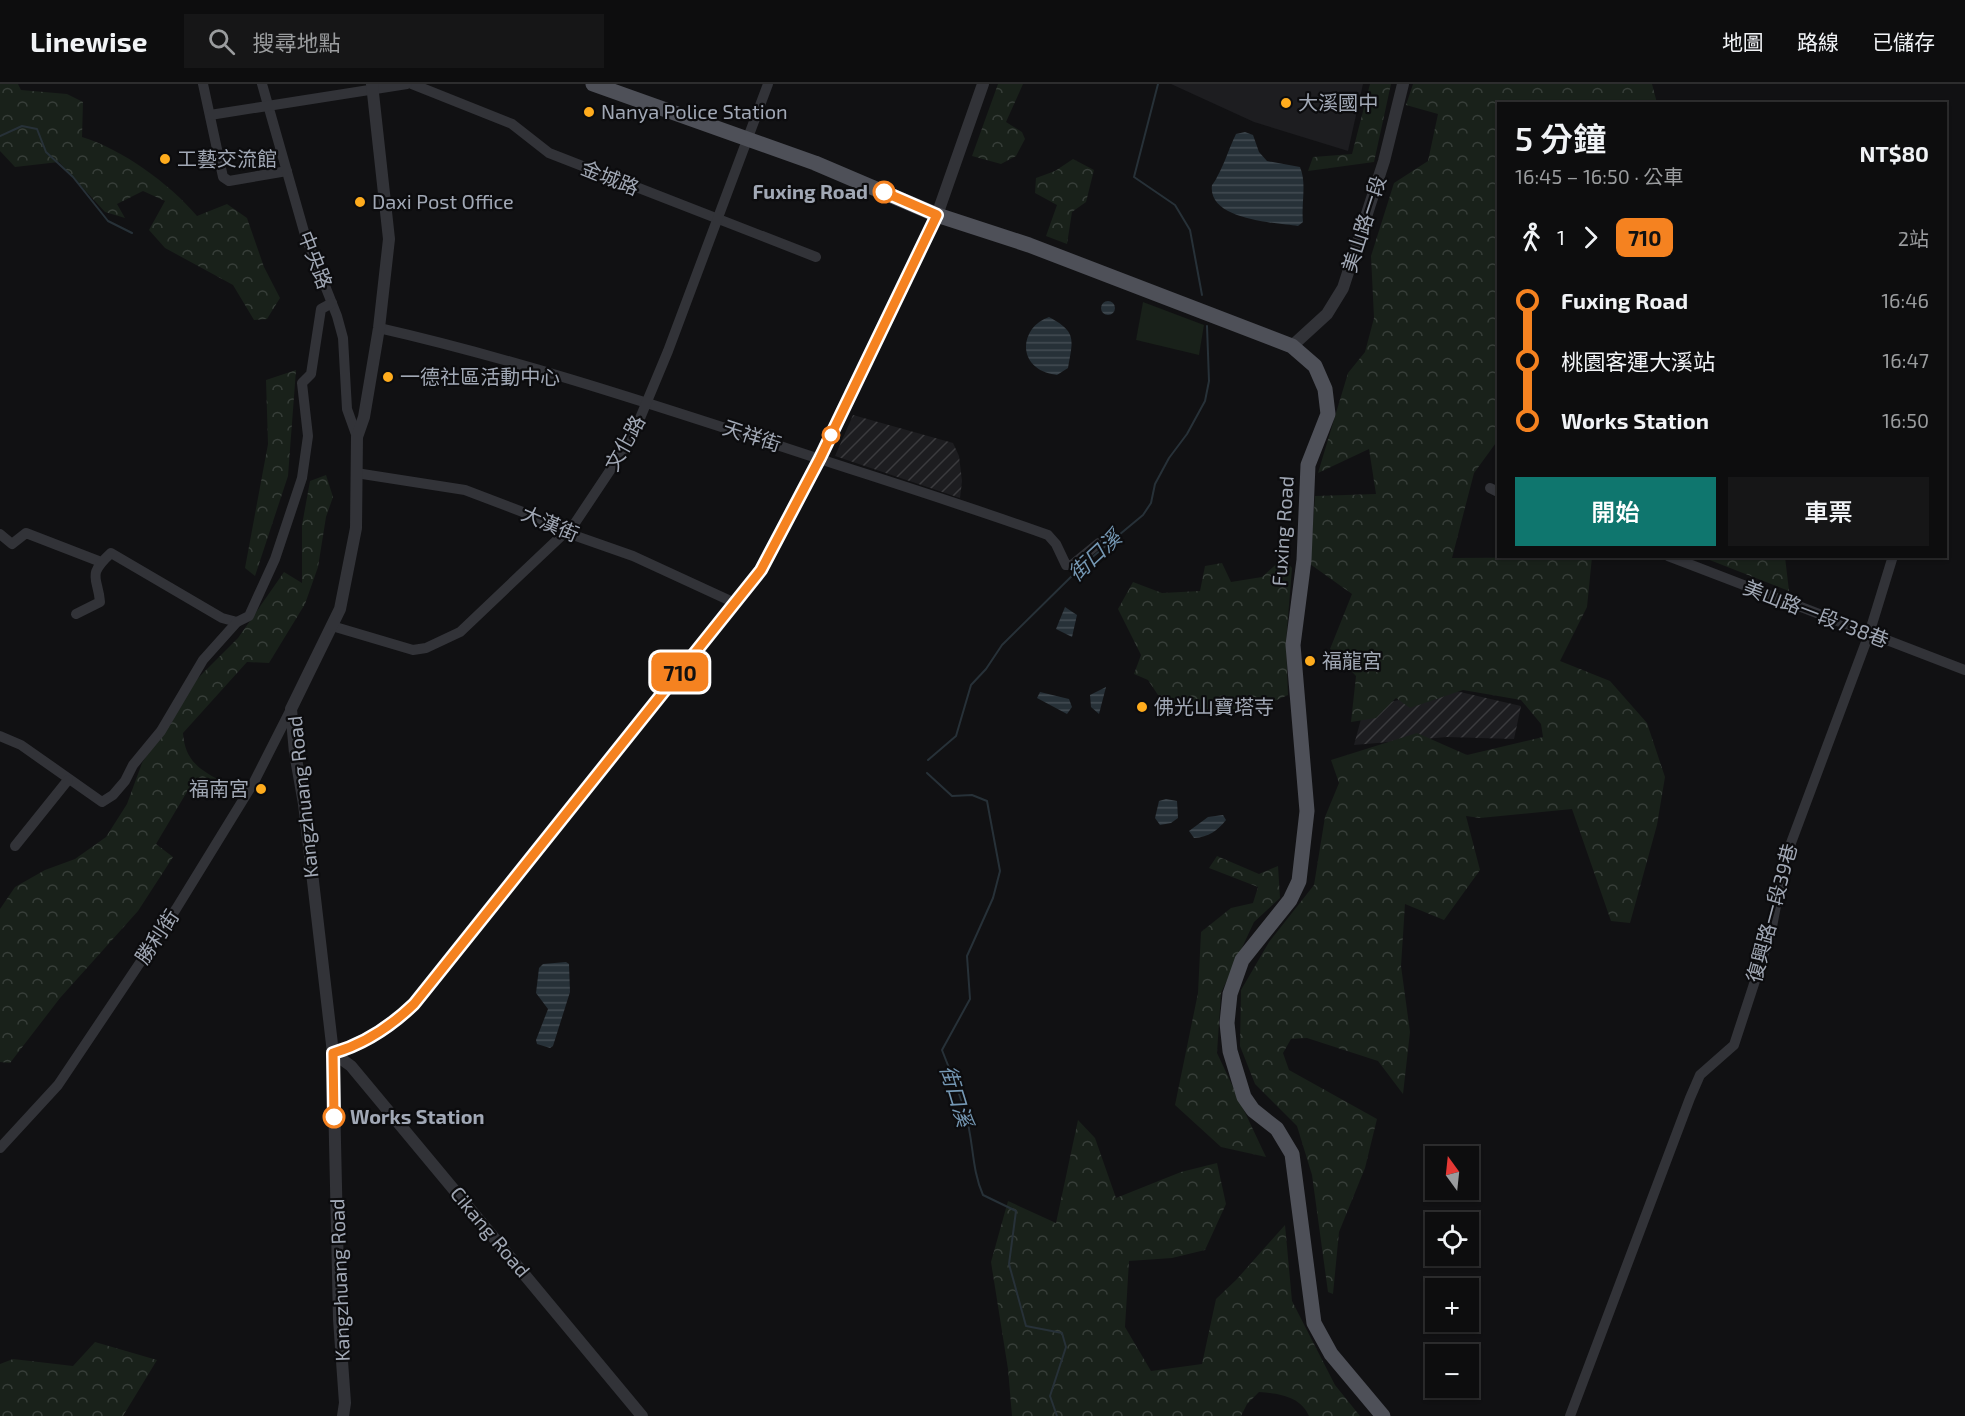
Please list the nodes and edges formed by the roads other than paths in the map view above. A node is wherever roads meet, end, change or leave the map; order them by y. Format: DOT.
graph roads {
  1 [pos="203,84"];
  2 [pos="261,84"];
  3 [pos="407,84"];
  4 [pos="412,84"];
  5 [pos="593,84"];
  6 [pos="768,84"];
  7 [pos="983,84"];
  8 [pos="1403,84"];
  9 [pos="372,86"];
  10 [pos="268,105"];
  11 [pos="210,115"];
  12 [pos="748,139"];
  13 [pos="287,171"];
  14 [pos="937,215"];
  15 [pos="716,220"];
  16 [pos="816,257"];
  17 [pos="332,303"];
  18 [pos="379,328"];
  19 [pos="1292,346"];
  20 [pos="647,402"];
  21 [pos="357,437"];
  22 [pos="820,458"];
  23 [pos="356,474"];
  24 [pos="565,532"];
  25 [pos="0,534"];
  26 [pos="1099,543"];
  27 [pos="1673,558"];
  28 [pos="1892,558"];
  29 [pos="101,562"];
  30 [pos="735,603"];
  31 [pos="76,614"];
  32 [pos="237,622"];
  33 [pos="332,626"];
  34 [pos="1869,634"];
  35 [pos="1965,670"];
  36 [pos="291,709"];
  37 [pos="0,736"];
  38 [pos="68,780"];
  39 [pos="15,846"];
  40 [pos="333,1053"];
  41 [pos="0,1148"];
  42 [pos="343,1416"];
  43 [pos="642,1416"];
  44 [pos="1383,1416"];
  45 [pos="1570,1416"];
  1 -- 11 [label="street"];
  2 -- 10 [label="street, 中央路"];
  3 -- 9 [label="street"];
  4 -- 15 [label="street, 金城路"];
  5 -- 12 [label="main road, Fuxing Road"];
  6 -- 12 [label="street, 文化路"];
  7 -- 14 [label="street"];
  8 -- 19 [label="street, 美山路一段"];
  9 -- 10 [label="street"];
  9 -- 18 [label="street, Kangzhuang Road"];
  10 -- 11 [label="street"];
  10 -- 13 [label="street, 中央路"];
  11 -- 13 [label="street"];
  12 -- 14 [label="main road, Fuxing Road"];
  12 -- 15 [label="street, 文化路"];
  13 -- 17 [label="street, 中央路"];
  14 -- 19 [label="main road, Fuxing Road"];
  14 -- 22 [label="street"];
  15 -- 16 [label="street, 金城路"];
  15 -- 20 [label="street, 文化路"];
  17 -- 21 [label="street, 中央路"];
  17 -- 32 [label="street"];
  18 -- 20 [label="street, 天祥街"];
  18 -- 21 [label="street, Kangzhuang Road"];
  19 -- 44 [label="main road, Fuxing Road"];
  20 -- 22 [label="street, 天祥街"];
  20 -- 24 [label="street, 文化路"];
  21 -- 23 [label="street, Kangzhuang Road"];
  22 -- 26 [label="street, 天祥街"];
  22 -- 30 [label="street"];
  23 -- 24 [label="street, 大漢街"];
  23 -- 33 [label="street, Kangzhuang Road"];
  24 -- 30 [label="street, 大漢街"];
  24 -- 33 [label="street, 文化路"];
  25 -- 29 [label="street"];
  27 -- 34 [label="street, 美山路一段738巷"];
  28 -- 34 [label="street, 復興路一段39巷"];
  29 -- 31 [label="street"];
  29 -- 32 [label="street"];
  30 -- 40 [label="street"];
  32 -- 38 [label="street"];
  33 -- 36 [label="street, Kangzhuang Road"];
  34 -- 35 [label="street, 美山路一段738巷"];
  34 -- 45 [label="street, 復興路一段39巷"];
  36 -- 40 [label="street, Kangzhuang Road"];
  36 -- 41 [label="street, 勝利街"];
  37 -- 38 [label="street"];
  38 -- 39 [label="street"];
  40 -- 42 [label="street, Kangzhuang Road"];
  40 -- 43 [label="street, Cikang Road"];
}
